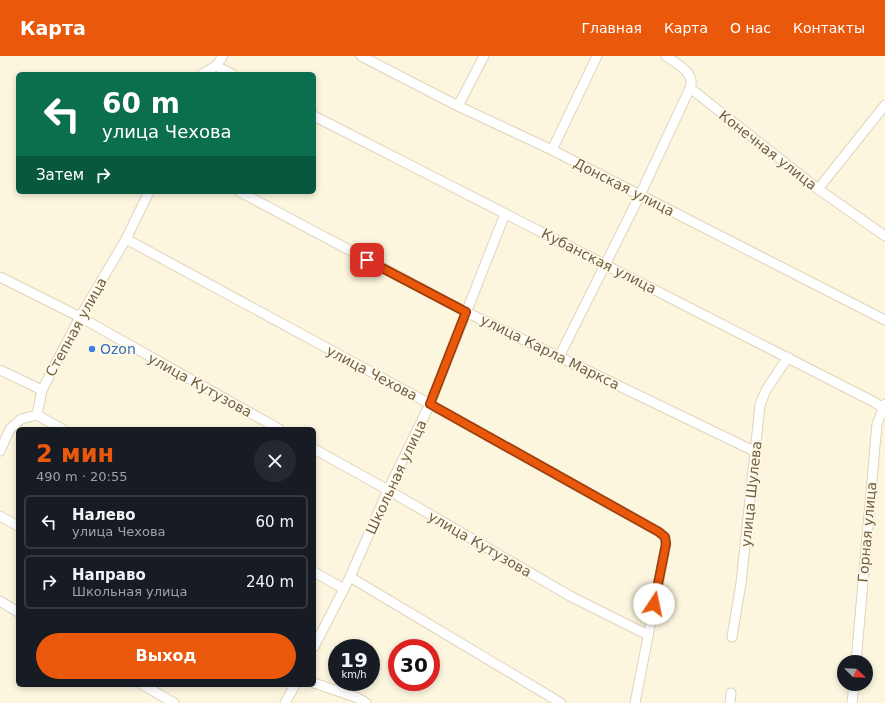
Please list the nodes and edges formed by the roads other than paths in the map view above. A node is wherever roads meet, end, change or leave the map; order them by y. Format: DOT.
graph roads {
  1 [pos="223,56"];
  2 [pos="361,56"];
  3 [pos="484,56"];
  4 [pos="597,56"];
  5 [pos="666,56"];
  6 [pos="372,58"];
  7 [pos="216,66"];
  8 [pos="206,72"];
  9 [pos="228,72"];
  10 [pos="690,88"];
  11 [pos="885,105"];
  12 [pos="458,106"];
  13 [pos="316,117"];
  14 [pos="552,150"];
  15 [pos="818,189"];
  16 [pos="148,194"];
  17 [pos="244,194"];
  18 [pos="640,194"];
  19 [pos="505,214"];
  20 [pos="885,236"];
  21 [pos="126,240"];
  22 [pos="605,264"];
  23 [pos="0,277"];
  24 [pos="466,312"];
  25 [pos="80,317"];
  26 [pos="885,320"];
  27 [pos="559,356"];
  28 [pos="788,357"];
  29 [pos="0,370"];
  30 [pos="42,390"];
  31 [pos="430,404"];
  32 [pos="884,406"];
  33 [pos="37,415"];
  34 [pos="58,427"];
  35 [pos="275,427"];
  36 [pos="316,450"];
  37 [pos="0,451"];
  38 [pos="756,452"];
  39 [pos="388,490"];
  40 [pos="0,516"];
  41 [pos="16,525"];
  42 [pos="316,573"];
  43 [pos="350,577"];
  44 [pos="344,589"];
  45 [pos="0,601"];
  46 [pos="16,611"];
  47 [pos="648,634"];
  48 [pos="732,637"];
  49 [pos="316,643"];
  50 [pos="857,655"];
  51 [pos="316,684"];
  52 [pos="147,687"];
  53 [pos="293,687"];
  54 [pos="853,691"];
  55 [pos="731,693"];
  56 [pos="174,703"];
  57 [pos="285,703"];
  58 [pos="366,703"];
  59 [pos="561,703"];
  60 [pos="635,703"];
  61 [pos="730,703"];
  62 [pos="852,703"];
  1 -- 7 [label="street"];
  2 -- 6 [label="street, Донская улица"];
  3 -- 12 [label="street"];
  4 -- 14 [label="street"];
  5 -- 10 [label="street"];
  6 -- 12 [label="street, Донская улица"];
  7 -- 8 [label="street"];
  7 -- 9 [label="street"];
  10 -- 15 [label="street, Конечная улица"];
  10 -- 18 [label="street"];
  11 -- 15 [label="street"];
  12 -- 14 [label="street, Донская улица"];
  13 -- 19 [label="street, Кубанская улица"];
  14 -- 18 [label="street, Донская улица"];
  15 -- 20 [label="street, Конечная улица"];
  16 -- 21 [label="street, Степная улица"];
  17 -- 24 [label="street, улица Карла Маркса"];
  18 -- 22 [label="street"];
  18 -- 26 [label="street, Донская улица"];
  19 -- 22 [label="street, Кубанская улица"];
  19 -- 24 [label="street, Школьная улица"];
  21 -- 25 [label="street, Степная улица"];
  21 -- 31 [label="street, улица Чехова"];
  22 -- 27 [label="street"];
  22 -- 28 [label="street, Кубанская улица"];
  23 -- 25 [label="street, улица Кутузова"];
  24 -- 27 [label="street, улица Карла Маркса"];
  24 -- 31 [label="street, Школьная улица"];
  25 -- 30 [label="street, Степная улица"];
  25 -- 35 [label="street, улица Кутузова"];
  27 -- 38 [label="street, улица Карла Маркса"];
  28 -- 32 [label="street, Кубанская улица"];
  28 -- 38 [label="street, улица Шулева"];
  29 -- 30 [label="street"];
  30 -- 33 [label="street, Степная улица"];
  31 -- 39 [label="street, Школьная улица"];
  31 -- 47 [label="street, улица Чехова"];
  32 -- 50 [label="street, Горная улица"];
  33 -- 34 [label="street"];
  33 -- 37 [label="street"];
  36 -- 39 [label="street, улица Кутузова"];
  38 -- 48 [label="street, улица Шулева"];
  39 -- 43 [label="street, Школьная улица"];
  39 -- 47 [label="street, улица Кутузова"];
  40 -- 41 [label="street"];
  42 -- 44 [label="street"];
  43 -- 44 [label="street, Школьная улица"];
  43 -- 59 [label="street"];
  44 -- 49 [label="street, Школьная улица"];
  45 -- 46 [label="street"];
  47 -- 60 [label="street"];
  51 -- 58 [label="street"];
  52 -- 56 [label="street"];
  53 -- 57 [label="street"];
  54 -- 62 [label="street"];
  55 -- 61 [label="street"];
}
